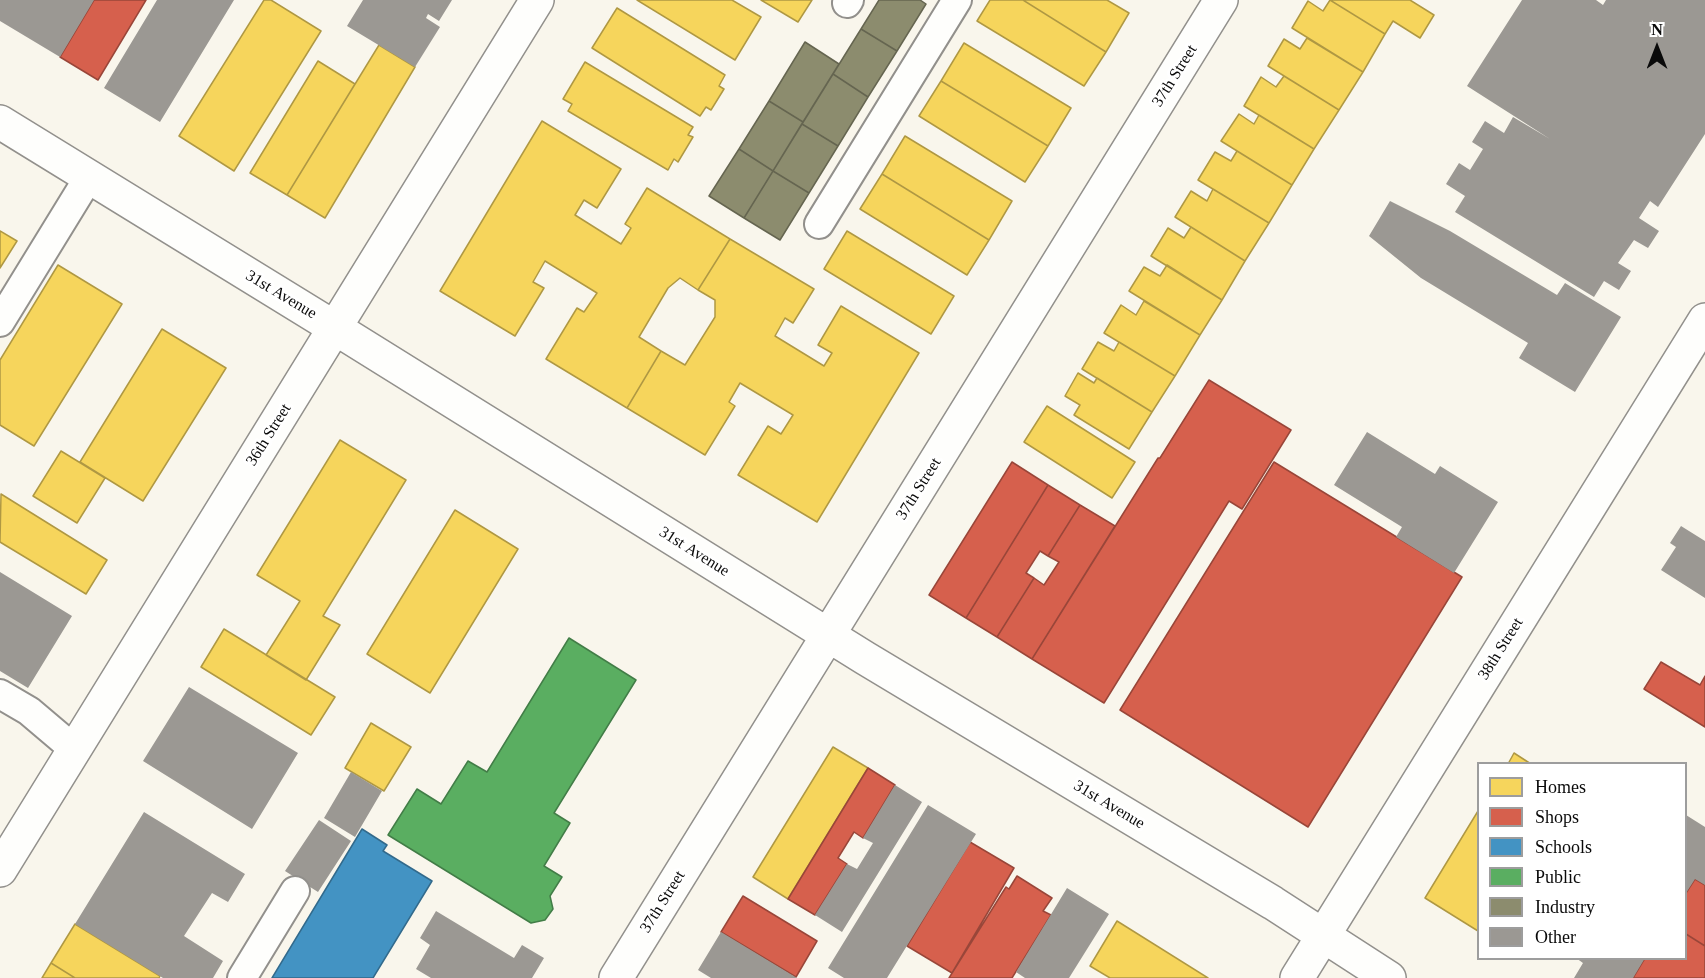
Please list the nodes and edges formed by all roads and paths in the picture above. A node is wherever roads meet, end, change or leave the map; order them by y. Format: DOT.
graph roads {
  1 [pos="537,0"];
  2 [pos="957,0"];
  3 [pos="1221,0"];
  4 [pos="0,123"];
  5 [pos="89,177"];
  6 [pos="819,224"];
  7 [pos="1705,320"];
  8 [pos="0,322"];
  9 [pos="335,328"];
  10 [pos="828,635"];
  11 [pos="0,694"];
  12 [pos="75,750"];
  13 [pos="0,870"];
  14 [pos="295,891"];
  15 [pos="1323,936"];
  16 [pos="242,978"];
  17 [pos="616,978"];
  18 [pos="1297,978"];
  19 [pos="1389,978"];
  1 -- 9 [label="street, 36th Street"];
  2 -- 6 [label="lane"];
  3 -- 10 [label="street, 37th Street"];
  4 -- 5 [label="street, 31st Avenue"];
  5 -- 8 [label="lane"];
  5 -- 9 [label="street, 31st Avenue"];
  7 -- 15 [label="street, 38th Street"];
  9 -- 10 [label="street, 31st Avenue"];
  9 -- 12 [label="street, 36th Street"];
  10 -- 15 [label="street, 31st Avenue"];
  10 -- 17 [label="street, 37th Street"];
  11 -- 12 [label="lane"];
  12 -- 13 [label="street, 36th Street"];
  14 -- 16 [label="lane"];
  15 -- 18 [label="street, 38th Street"];
  15 -- 19 [label="street, 31st Avenue"];
}
